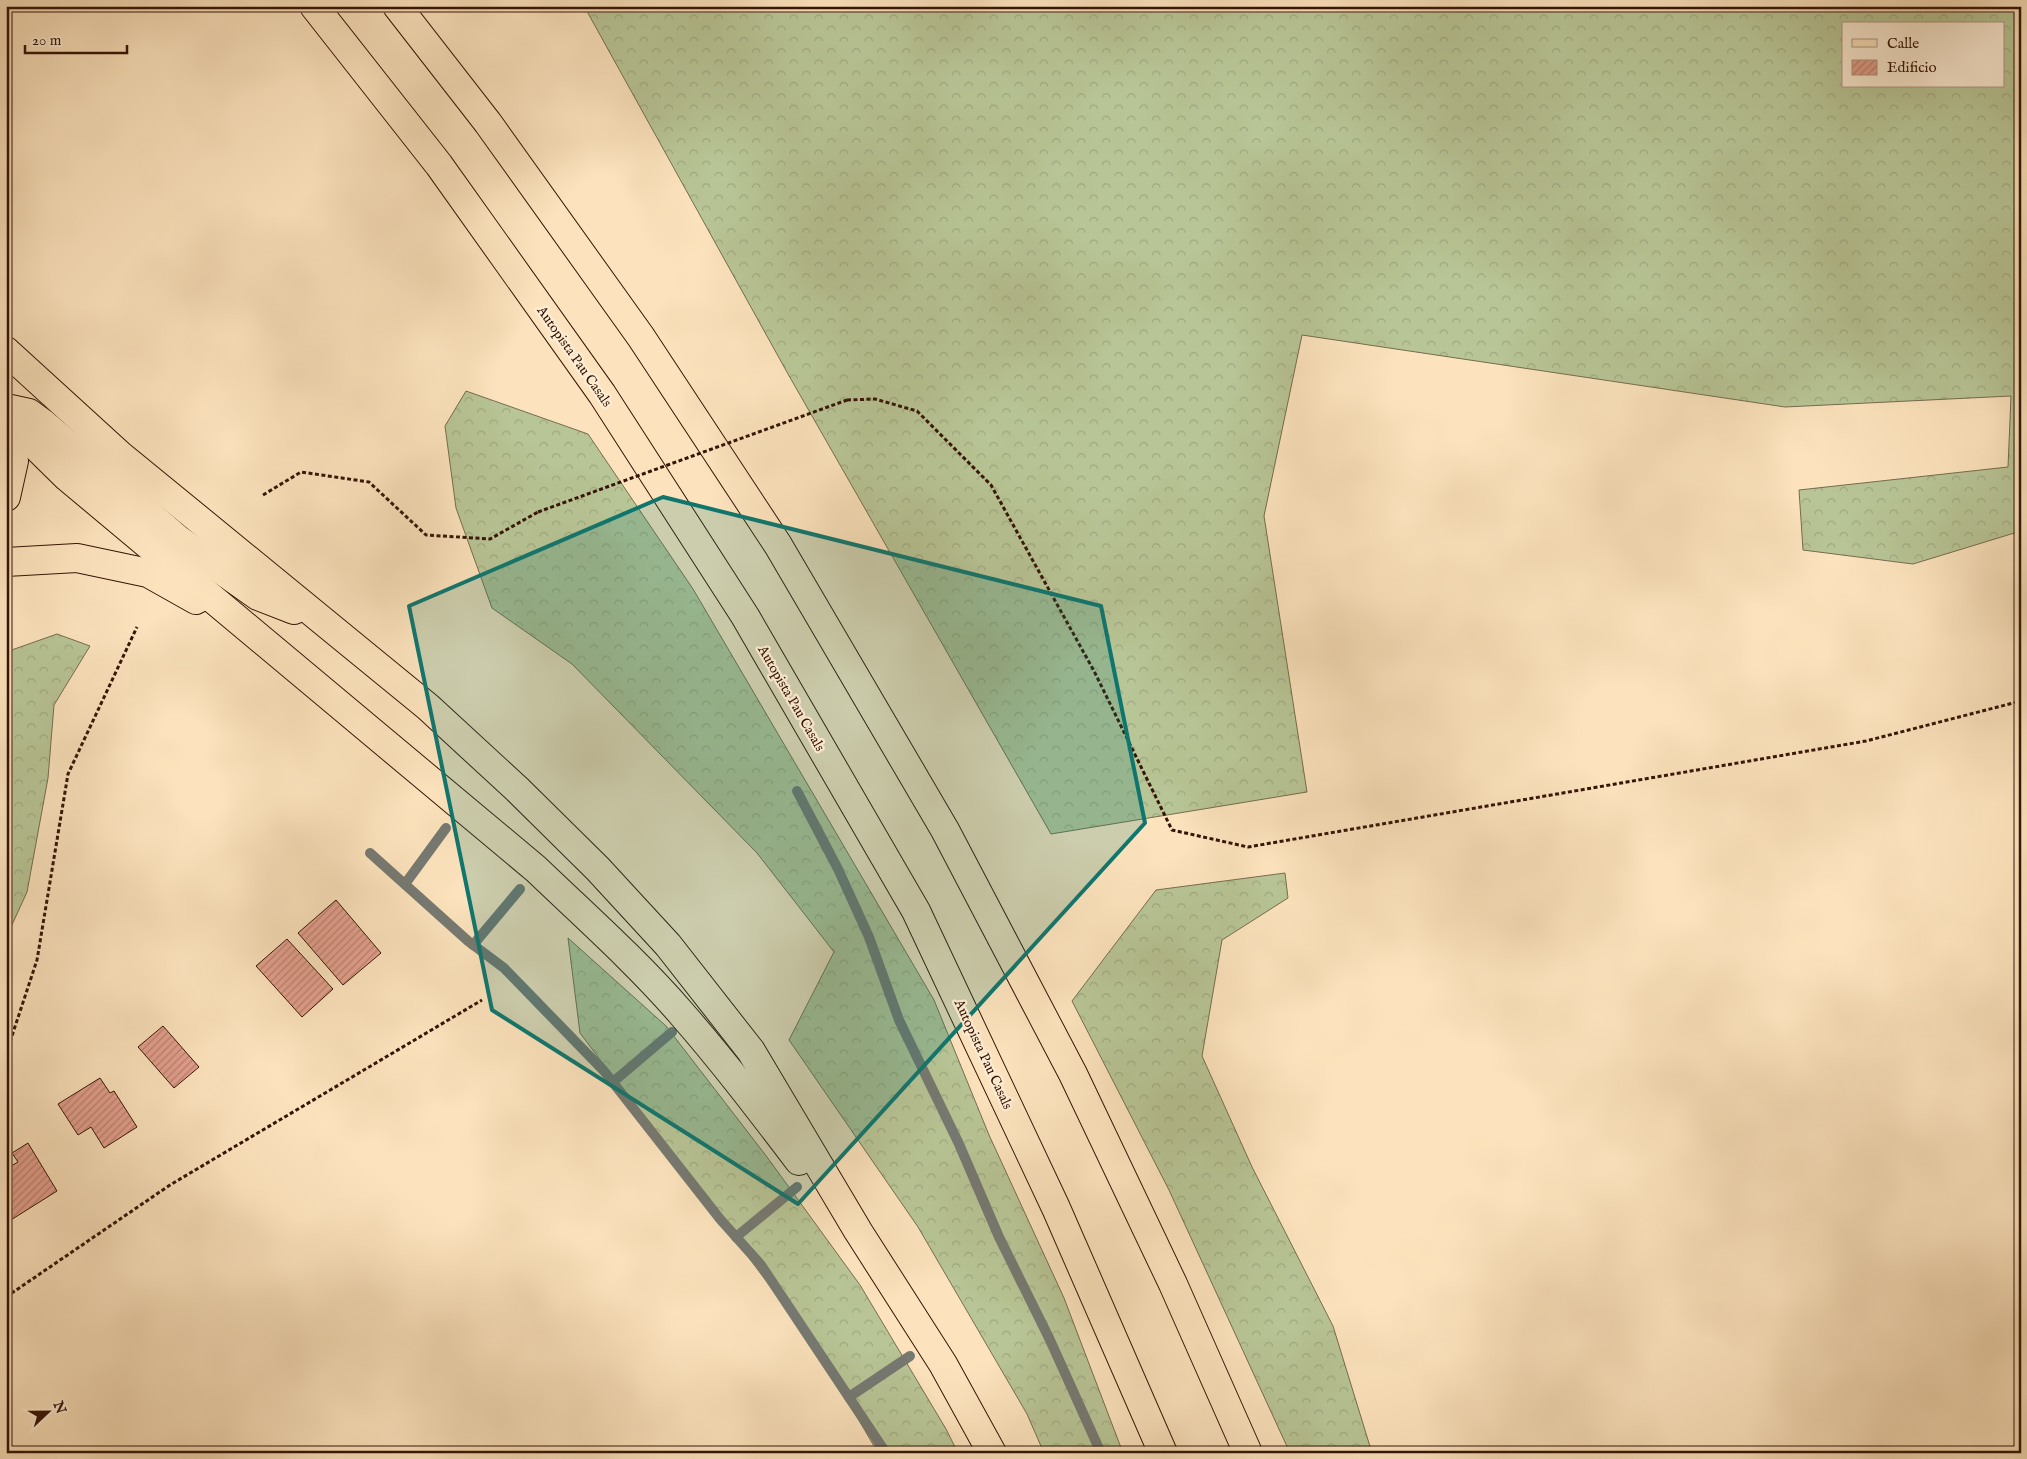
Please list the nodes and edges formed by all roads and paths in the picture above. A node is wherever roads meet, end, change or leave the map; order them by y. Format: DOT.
graph roads {
  1 [pos="314,6"];
  2 [pos="397,6"];
  3 [pos="6,351"];
  4 [pos="6,408"];
  5 [pos="6,418"];
  6 [pos="6,434"];
  7 [pos="263,495"];
  8 [pos="6,496"];
  9 [pos="6,562"];
  10 [pos="321,621"];
  11 [pos="137,627"];
  12 [pos="252,631"];
  13 [pos="2021,701"];
  14 [pos="482,1000"];
  15 [pos="6,1054"];
  16 [pos="858,1231"];
  17 [pos="6,1297"];
  18 [pos="992,1453"];
  19 [pos="1163,1453"];
  20 [pos="1248,1453"];
  1 -- 19 [label="main road, Autopista Pau Casals"];
  2 -- 20 [label="main road"];
  3 -- 10 [label="main road"];
  4 -- 10 [label="main road"];
  5 -- 12 [label="main road"];
  6 -- 8 [label="main road"];
  7 -- 13 [label="path, bridge"];
  9 -- 12 [label="main road"];
  10 -- 16 [label="main road"];
  11 -- 15 [label="path"];
  12 -- 16 [label="main road"];
  14 -- 17 [label="path"];
  16 -- 18 [label="main road"];
}
